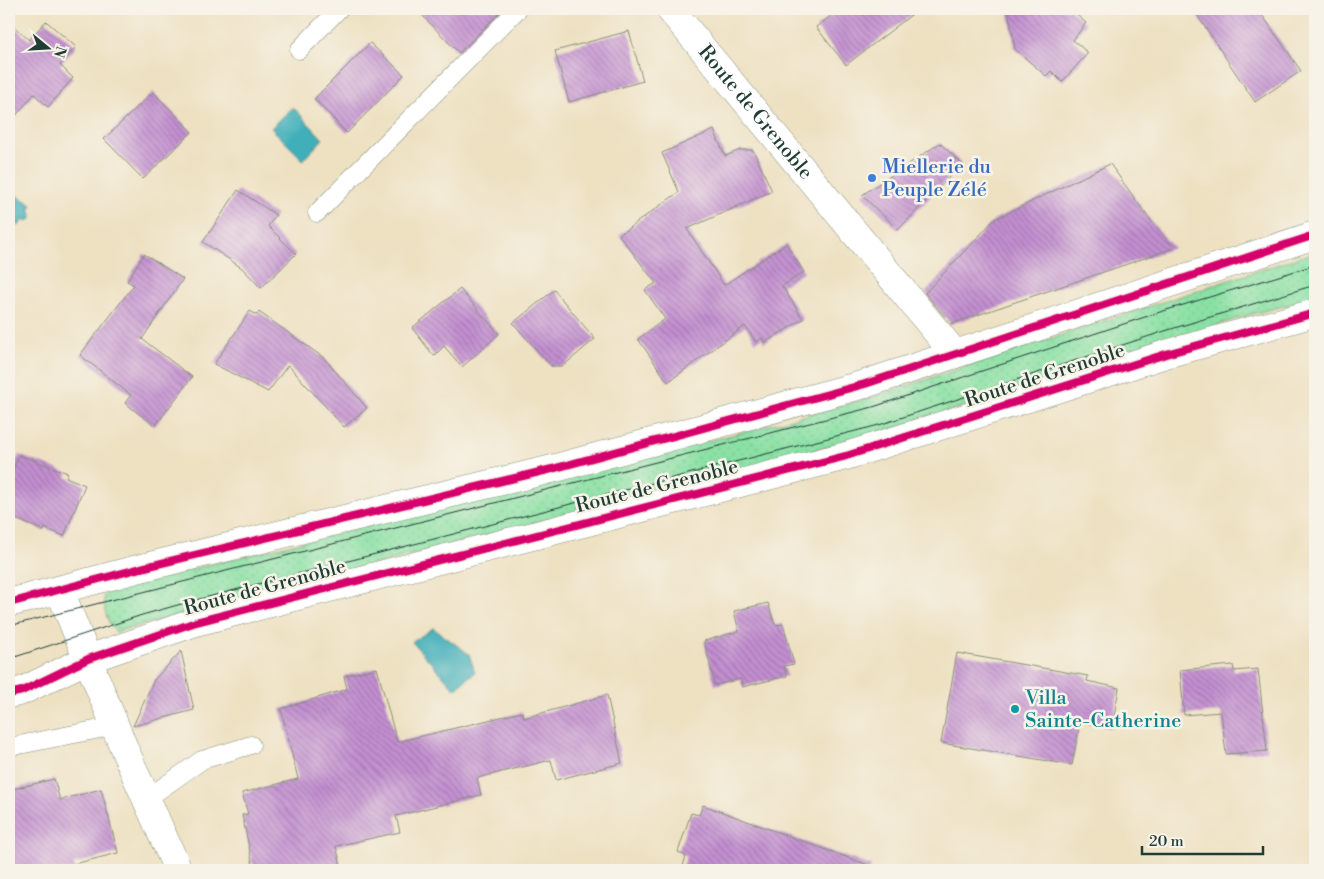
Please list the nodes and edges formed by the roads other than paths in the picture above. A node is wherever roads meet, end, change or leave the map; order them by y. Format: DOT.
graph roads {
  1 [pos="338,9"];
  2 [pos="518,9"];
  3 [pos="670,9"];
  4 [pos="299,50"];
  5 [pos="317,213"];
  6 [pos="1315,235"];
  7 [pos="1315,313"];
  8 [pos="956,354"];
  9 [pos="60,591"];
  10 [pos="9,603"];
  11 [pos="88,659"];
  12 [pos="9,694"];
  13 [pos="115,726"];
  14 [pos="251,746"];
  15 [pos="9,747"];
  16 [pos="146,799"];
  17 [pos="178,870"];
  1 -- 4 [label="lane"];
  2 -- 5 [label="lane"];
  3 -- 8 [label="main road, Route de Grenoble"];
  6 -- 8 [label="main road"];
  7 -- 11 [label="main road, Route de Grenoble"];
  8 -- 9 [label="main road"];
  9 -- 10 [label="main road"];
  9 -- 11 [label="main road"];
  11 -- 12 [label="main road, Route de Grenoble"];
  11 -- 13 [label="main road"];
  13 -- 15 [label="lane"];
  13 -- 16 [label="main road"];
  14 -- 16 [label="lane"];
  16 -- 17 [label="main road"];
}
